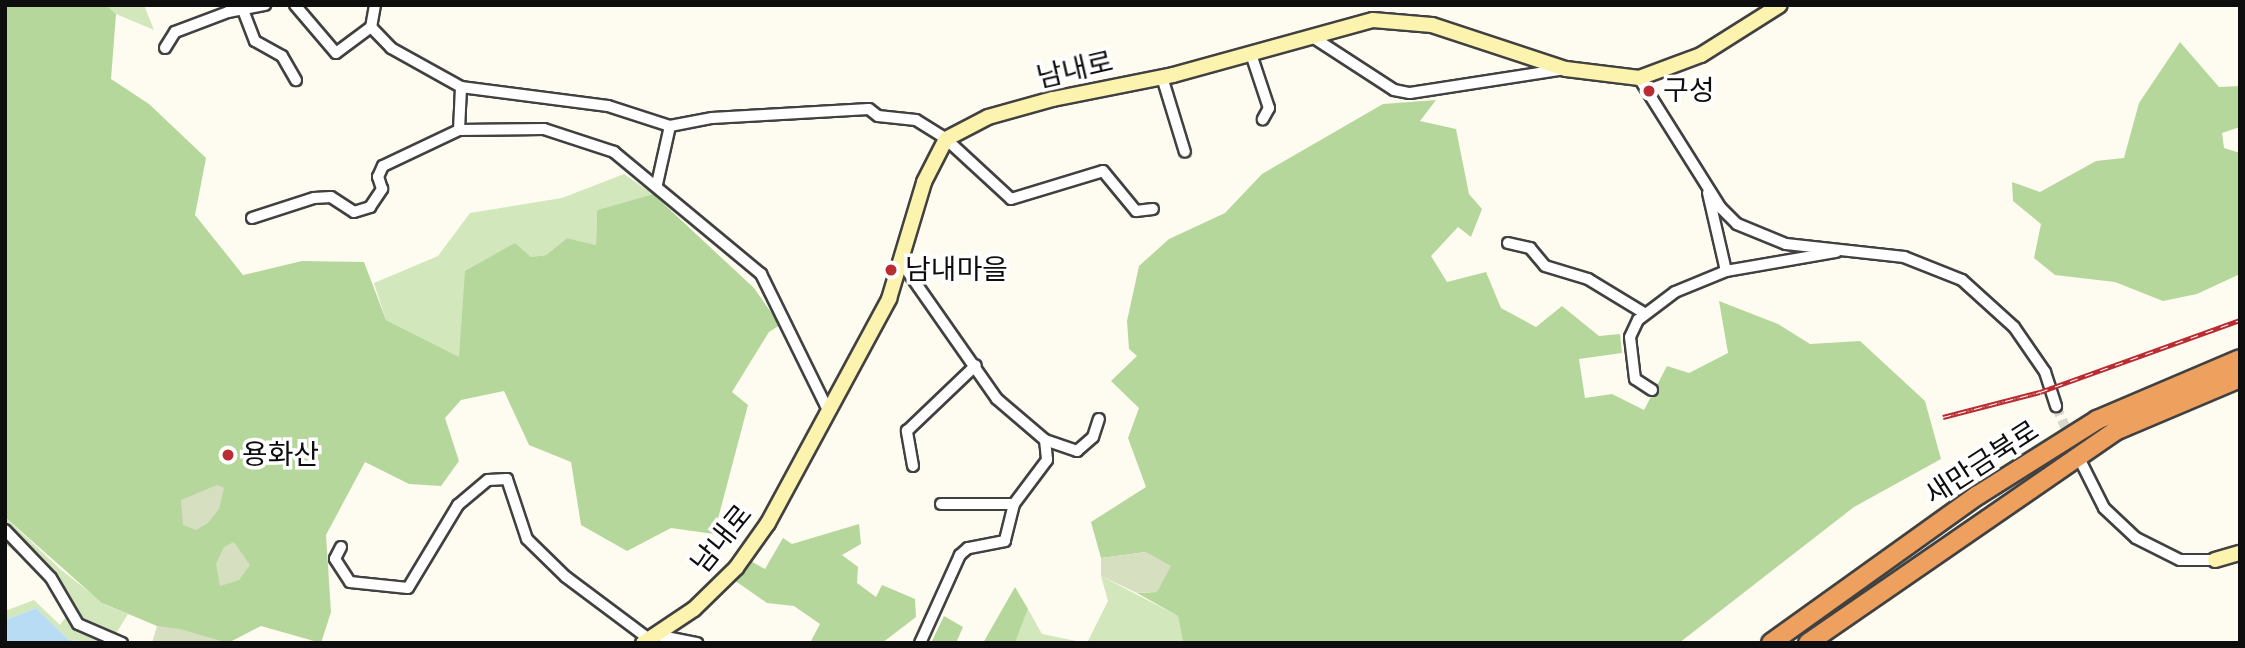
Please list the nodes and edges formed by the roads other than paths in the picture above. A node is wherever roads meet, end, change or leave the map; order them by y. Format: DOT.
graph roads {
  1 [pos="265,5"];
  2 [pos="295,5"];
  3 [pos="375,5"];
  4 [pos="1780,5"];
  5 [pos="243,10"];
  6 [pos="371,27"];
  7 [pos="1314,38"];
  8 [pos="165,48"];
  9 [pos="1251,54"];
  10 [pos="1566,69"];
  11 [pos="1162,77"];
  12 [pos="1639,78"];
  13 [pos="296,80"];
  14 [pos="461,87"];
  15 [pos="1263,119"];
  16 [pos="670,126"];
  17 [pos="459,130"];
  18 [pos="946,139"];
  19 [pos="1185,152"];
  20 [pos="1705,181"];
  21 [pos="657,184"];
  22 [pos="1153,209"];
  23 [pos="252,218"];
  24 [pos="1508,243"];
  25 [pos="1842,249"];
  26 [pos="901,262"];
  27 [pos="1726,271"];
  28 [pos="1644,313"];
  29 [pos="2240,359"];
  30 [pos="976,365"];
  31 [pos="2240,378"];
  32 [pos="1652,390"];
  33 [pos="2056,406"];
  34 [pos="828,410"];
  35 [pos="1099,419"];
  36 [pos="1045,440"];
  37 [pos="2081,462"];
  38 [pos="913,466"];
  39 [pos="940,504"];
  40 [pos="1014,504"];
  41 [pos="5,530"];
  42 [pos="341,547"];
  43 [pos="2240,553"];
  44 [pos="2215,559"];
  45 [pos="651,639"];
  46 [pos="122,643"];
  47 [pos="697,643"];
  48 [pos="920,643"];
  49 [pos="1771,643"];
  50 [pos="1808,643"];
  1 -- 5 [label="street"];
  2 -- 6 [label="street"];
  3 -- 6 [label="street"];
  4 -- 12 [label="street, 남내로"];
  5 -- 8 [label="street"];
  5 -- 13 [label="street"];
  6 -- 14 [label="street"];
  7 -- 9 [label="street, 남내로"];
  7 -- 10 [label="street, 남내로"];
  7 -- 10 [label="street"];
  9 -- 11 [label="street, 남내로"];
  9 -- 15 [label="street"];
  10 -- 12 [label="street, 남내로"];
  11 -- 18 [label="street, 남내로"];
  11 -- 19 [label="street"];
  12 -- 20 [label="street"];
  14 -- 16 [label="street"];
  14 -- 17 [label="street"];
  16 -- 18 [label="street"];
  16 -- 21 [label="street"];
  17 -- 21 [label="street"];
  17 -- 23 [label="street"];
  18 -- 22 [label="street"];
  18 -- 26 [label="street, 남내로"];
  20 -- 25 [label="street"];
  20 -- 27 [label="street"];
  21 -- 34 [label="street"];
  24 -- 28 [label="street"];
  25 -- 27 [label="street"];
  25 -- 33 [label="street"];
  26 -- 30 [label="street"];
  26 -- 34 [label="street, 남내로"];
  27 -- 28 [label="street"];
  28 -- 32 [label="street"];
  29 -- 49 [label="highway, 새만금북로"];
  30 -- 36 [label="street"];
  30 -- 38 [label="street"];
  31 -- 50 [label="highway, 새만금북로"];
  34 -- 45 [label="street, 남내로"];
  35 -- 36 [label="street"];
  36 -- 40 [label="street"];
  37 -- 44 [label="street"];
  39 -- 40 [label="street"];
  40 -- 48 [label="street"];
  41 -- 46 [label="street"];
  42 -- 45 [label="street"];
  43 -- 44 [label="street"];
  45 -- 47 [label="street"];
}
